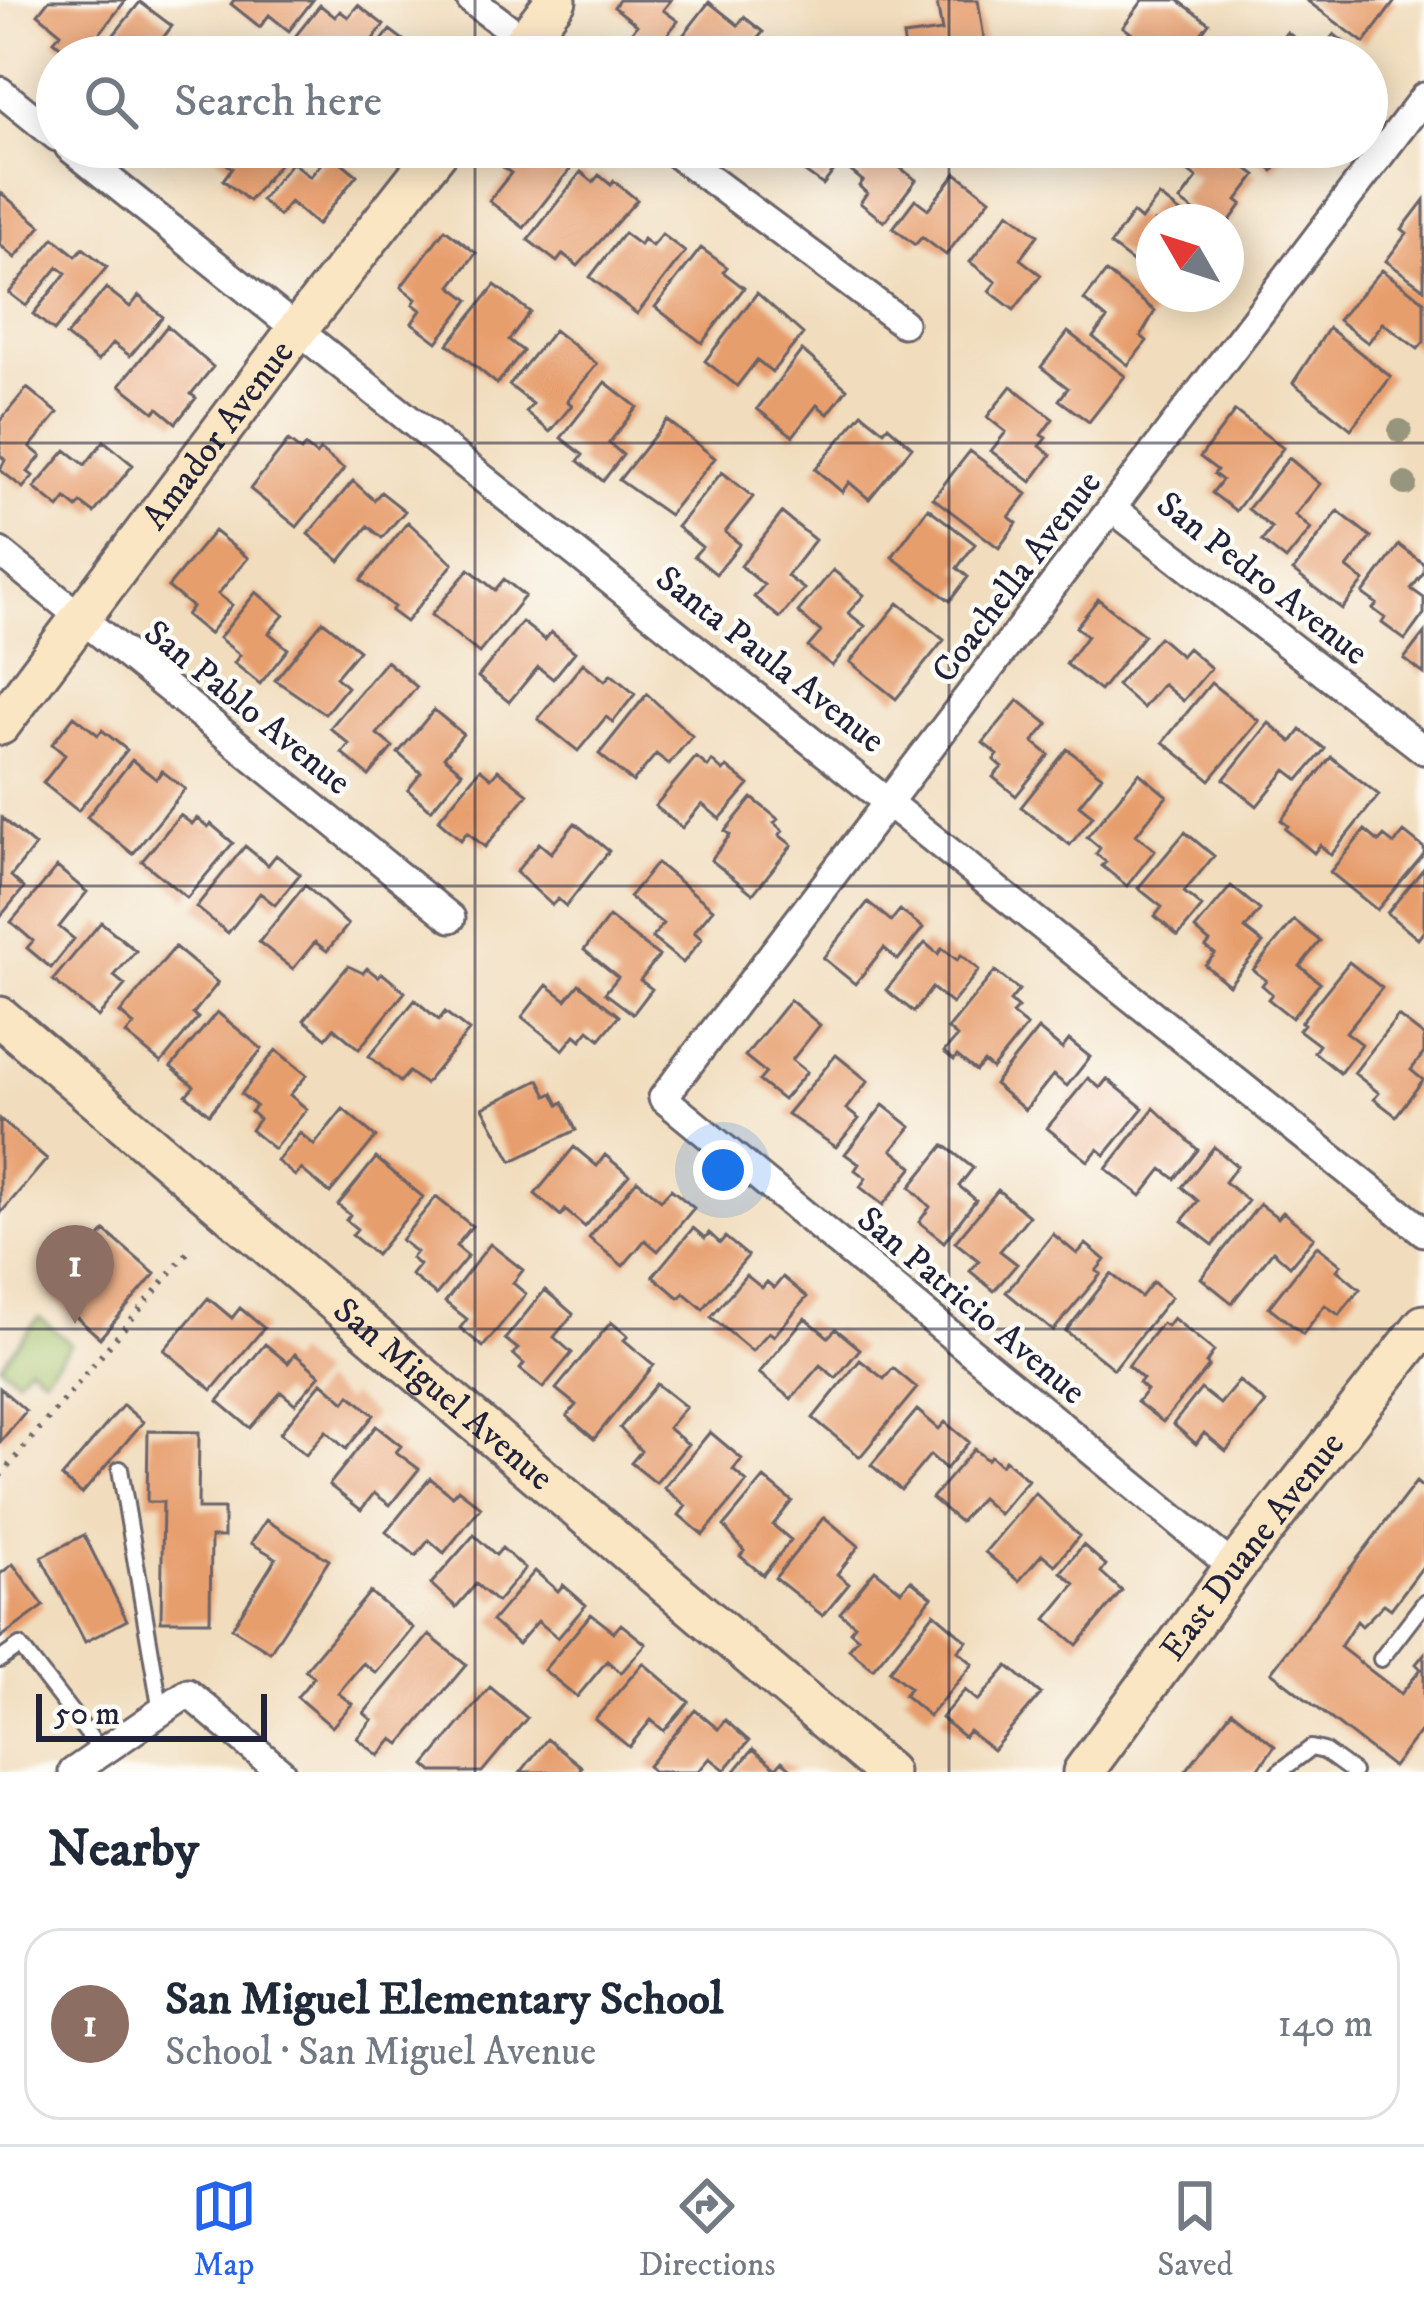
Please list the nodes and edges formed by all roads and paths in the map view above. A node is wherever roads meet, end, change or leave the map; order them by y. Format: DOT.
graph roads {
  1 [pos="471,0"];
  2 [pos="556,0"];
  3 [pos="510,36"];
  4 [pos="537,36"];
  5 [pos="0,91"];
  6 [pos="1424,97"];
  7 [pos="36,120"];
  8 [pos="1388,145"];
  9 [pos="95,168"];
  10 [pos="424,168"];
  11 [pos="695,168"];
  12 [pos="1370,168"];
  13 [pos="902,322"];
  14 [pos="297,330"];
  15 [pos="1113,509"];
  16 [pos="0,551"];
  17 [pos="80,619"];
  18 [pos="0,725"];
  19 [pos="1424,749"];
  20 [pos="891,802"];
  21 [pos="451,918"];
  22 [pos="0,1017"];
  23 [pos="663,1098"];
  24 [pos="1424,1232"];
  25 [pos="188,1252"];
  26 [pos="1424,1325"];
  27 [pos="120,1468"];
  28 [pos="0,1477"];
  29 [pos="1234,1568"];
  30 [pos="1424,1603"];
  31 [pos="1382,1659"];
  32 [pos="0,1660"];
  33 [pos="160,1712"];
  34 [pos="101,1751"];
  35 [pos="73,1772"];
  36 [pos="281,1772"];
  37 [pos="887,1772"];
  38 [pos="1083,1772"];
  39 [pos="1280,1772"];
  40 [pos="1353,1772"];
  1 -- 3 [label="street"];
  2 -- 4 [label="street"];
  5 -- 7 [label="street"];
  6 -- 8 [label="street, Coachella Avenue"];
  9 -- 14 [label="street, Santa Paula Avenue"];
  10 -- 14 [label="street, Amador Avenue"];
  11 -- 13 [label="street"];
  12 -- 15 [label="street, Coachella Avenue"];
  14 -- 17 [label="street, Amador Avenue"];
  14 -- 20 [label="street, Santa Paula Avenue"];
  15 -- 19 [label="street, San Pedro Avenue"];
  15 -- 20 [label="street, Coachella Avenue"];
  16 -- 17 [label="street, San Pablo Avenue"];
  17 -- 18 [label="street, Amador Avenue"];
  17 -- 21 [label="street, San Pablo Avenue"];
  20 -- 23 [label="street, Coachella Avenue"];
  20 -- 24 [label="street, Santa Paula Avenue"];
  22 -- 37 [label="street, San Miguel Avenue"];
  23 -- 29 [label="street, San Patricio Avenue"];
  25 -- 28 [label="path"];
  26 -- 29 [label="street, East Duane Avenue"];
  27 -- 33 [label="lane"];
  29 -- 38 [label="street, East Duane Avenue"];
  30 -- 31 [label="lane"];
  32 -- 34 [label="lane"];
  33 -- 34 [label="street"];
  33 -- 36 [label="street"];
  34 -- 35 [label="street"];
  39 -- 40 [label="lane"];
}
